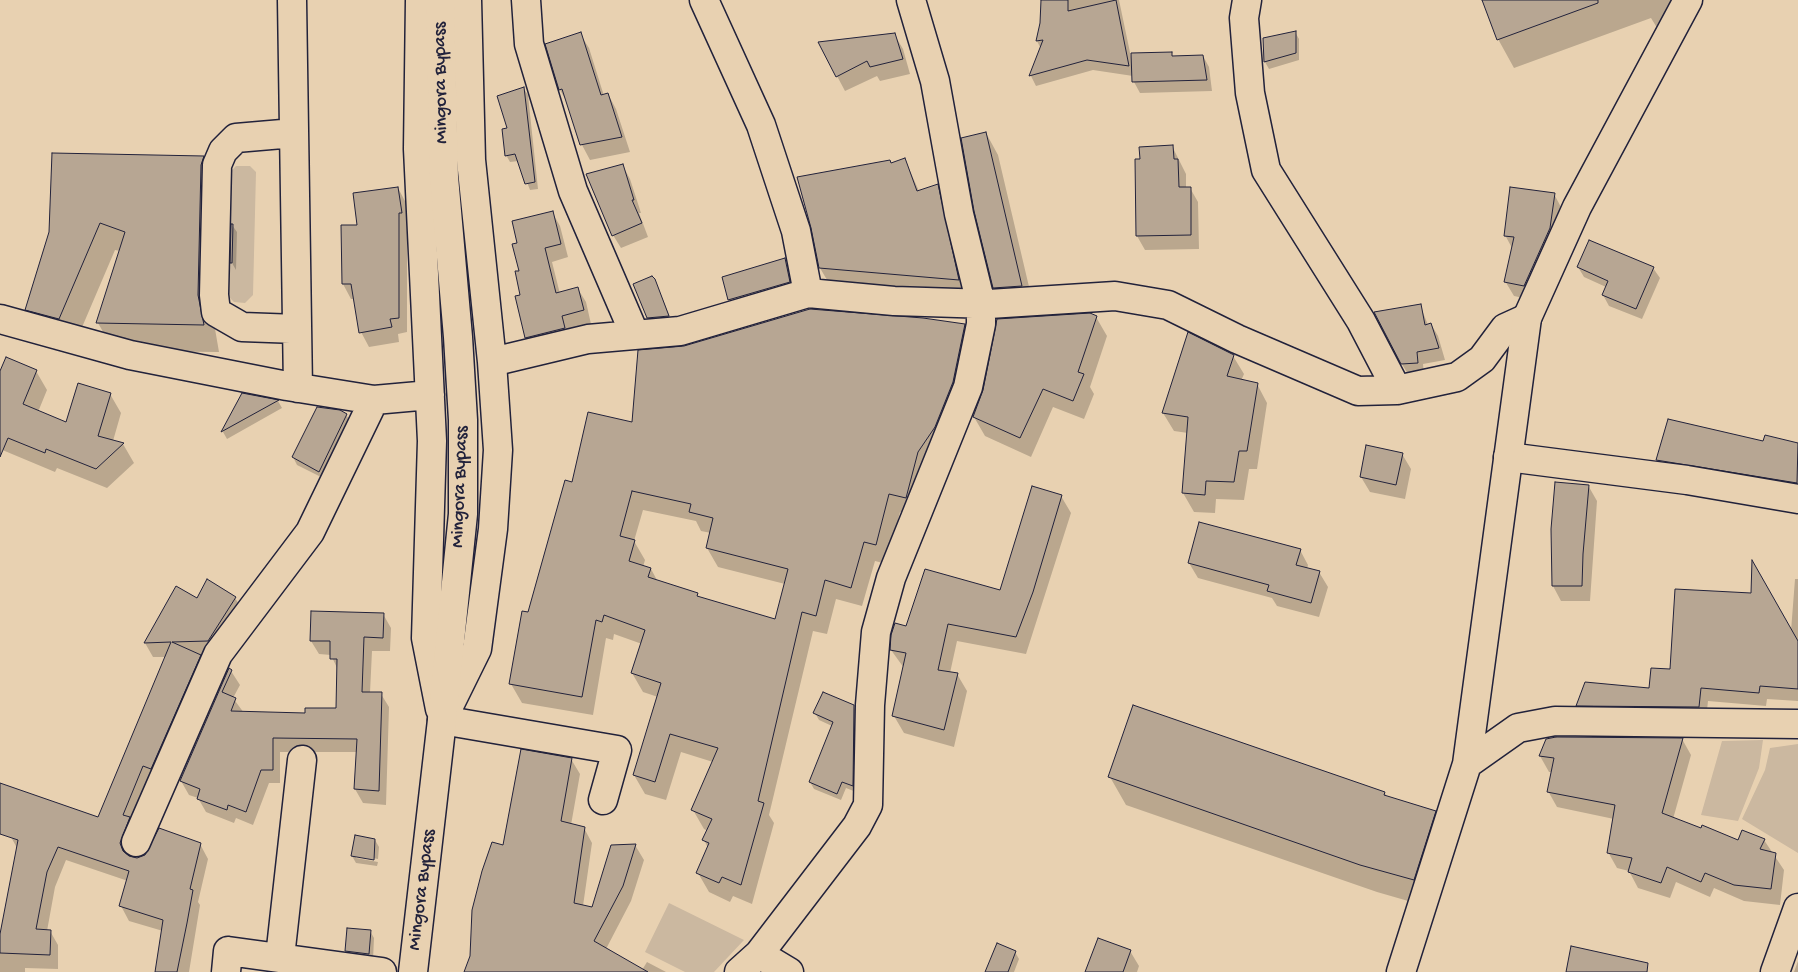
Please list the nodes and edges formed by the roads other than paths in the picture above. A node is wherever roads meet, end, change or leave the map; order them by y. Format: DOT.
graph roads {
  1 [pos="292,0"];
  2 [pos="420,0"];
  3 [pos="440,0"];
  4 [pos="467,0"];
  5 [pos="526,0"];
  6 [pos="704,0"];
  7 [pos="911,0"];
  8 [pos="1247,0"];
  9 [pos="1688,0"];
  10 [pos="294,133"];
  11 [pos="808,293"];
  12 [pos="981,304"];
  13 [pos="1526,318"];
  14 [pos="0,319"];
  15 [pos="297,329"];
  16 [pos="635,335"];
  17 [pos="492,362"];
  18 [pos="298,388"];
  19 [pos="1397,390"];
  20 [pos="430,395"];
  21 [pos="374,400"];
  22 [pos="1508,457"];
  23 [pos="1798,499"];
  24 [pos="442,720"];
  25 [pos="1798,724"];
  26 [pos="302,760"];
  27 [pos="1467,764"];
  28 [pos="603,800"];
  29 [pos="136,842"];
  30 [pos="1798,908"];
  31 [pos="280,957"];
  32 [pos="749,963"];
  33 [pos="226,972"];
  34 [pos="382,972"];
  35 [pos="413,972"];
  36 [pos="789,972"];
  37 [pos="1401,972"];
  38 [pos="1775,972"];
  1 -- 10 [label="main road"];
  2 -- 20 [label="main road"];
  3 -- 24 [label="main road, Mingora Bypass"];
  4 -- 17 [label="main road"];
  5 -- 16 [label="main road"];
  6 -- 11 [label="main road"];
  7 -- 12 [label="main road"];
  8 -- 19 [label="main road"];
  9 -- 13 [label="main road"];
  10 -- 15 [label="main road"];
  10 -- 15 [label="main road"];
  11 -- 12 [label="main road"];
  11 -- 16 [label="main road"];
  12 -- 19 [label="main road"];
  12 -- 32 [label="main road"];
  13 -- 19 [label="main road"];
  13 -- 22 [label="main road"];
  14 -- 18 [label="main road"];
  15 -- 18 [label="main road"];
  16 -- 17 [label="main road"];
  17 -- 24 [label="main road"];
  18 -- 21 [label="main road"];
  20 -- 21 [label="main road"];
  20 -- 24 [label="main road"];
  21 -- 29 [label="main road"];
  22 -- 23 [label="main road"];
  22 -- 27 [label="main road"];
  24 -- 28 [label="main road"];
  24 -- 35 [label="main road, Mingora Bypass"];
  25 -- 27 [label="main road"];
  26 -- 31 [label="main road"];
  27 -- 37 [label="main road"];
  30 -- 38 [label="main road"];
  31 -- 33 [label="main road"];
  31 -- 34 [label="main road"];
  32 -- 36 [label="main road"];
}
